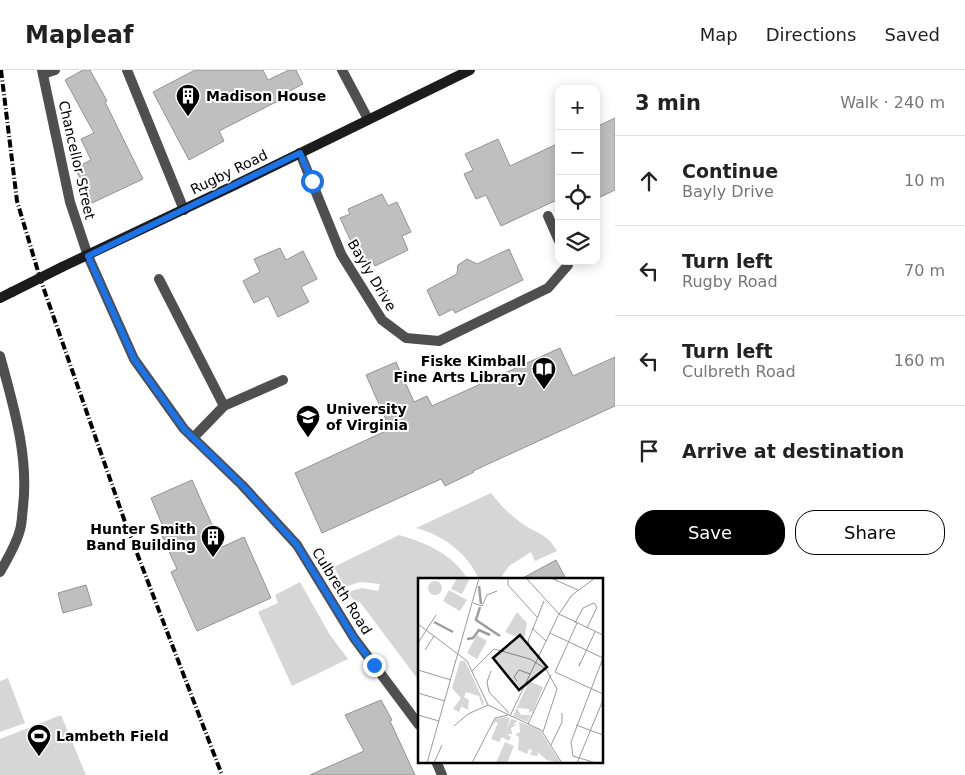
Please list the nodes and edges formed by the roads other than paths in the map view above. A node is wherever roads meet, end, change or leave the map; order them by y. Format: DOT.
graph roads {
  1 [pos="55,70"];
  2 [pos="127,70"];
  3 [pos="342,70"];
  4 [pos="470,70"];
  5 [pos="43,72"];
  6 [pos="368,119"];
  7 [pos="300,153"];
  8 [pos="184,210"];
  9 [pos="548,216"];
  10 [pos="555,232"];
  11 [pos="88,256"];
  12 [pos="568,265"];
  13 [pos="159,279"];
  14 [pos="0,298"];
  15 [pos="0,356"];
  16 [pos="283,380"];
  17 [pos="224,406"];
  18 [pos="193,438"];
  19 [pos="0,572"];
  20 [pos="418,723"];
  21 [pos="436,762"];
  22 [pos="442,775"];
  1 -- 5 [label="street"];
  2 -- 8 [label="street"];
  3 -- 6 [label="street"];
  4 -- 6 [label="main road, Rugby Road"];
  5 -- 11 [label="street, Chancellor Street"];
  6 -- 7 [label="main road, Rugby Road"];
  7 -- 8 [label="main road, Rugby Road"];
  7 -- 12 [label="street, Bayly Drive"];
  8 -- 11 [label="main road, Rugby Road"];
  9 -- 10 [label="street"];
  11 -- 14 [label="main road, Rugby Road, bridge"];
  11 -- 18 [label="street, Culbreth Road"];
  13 -- 17 [label="street"];
  15 -- 19 [label="street"];
  16 -- 17 [label="street"];
  17 -- 18 [label="street"];
  18 -- 20 [label="street, Culbreth Road"];
  21 -- 22 [label="street"];
}
